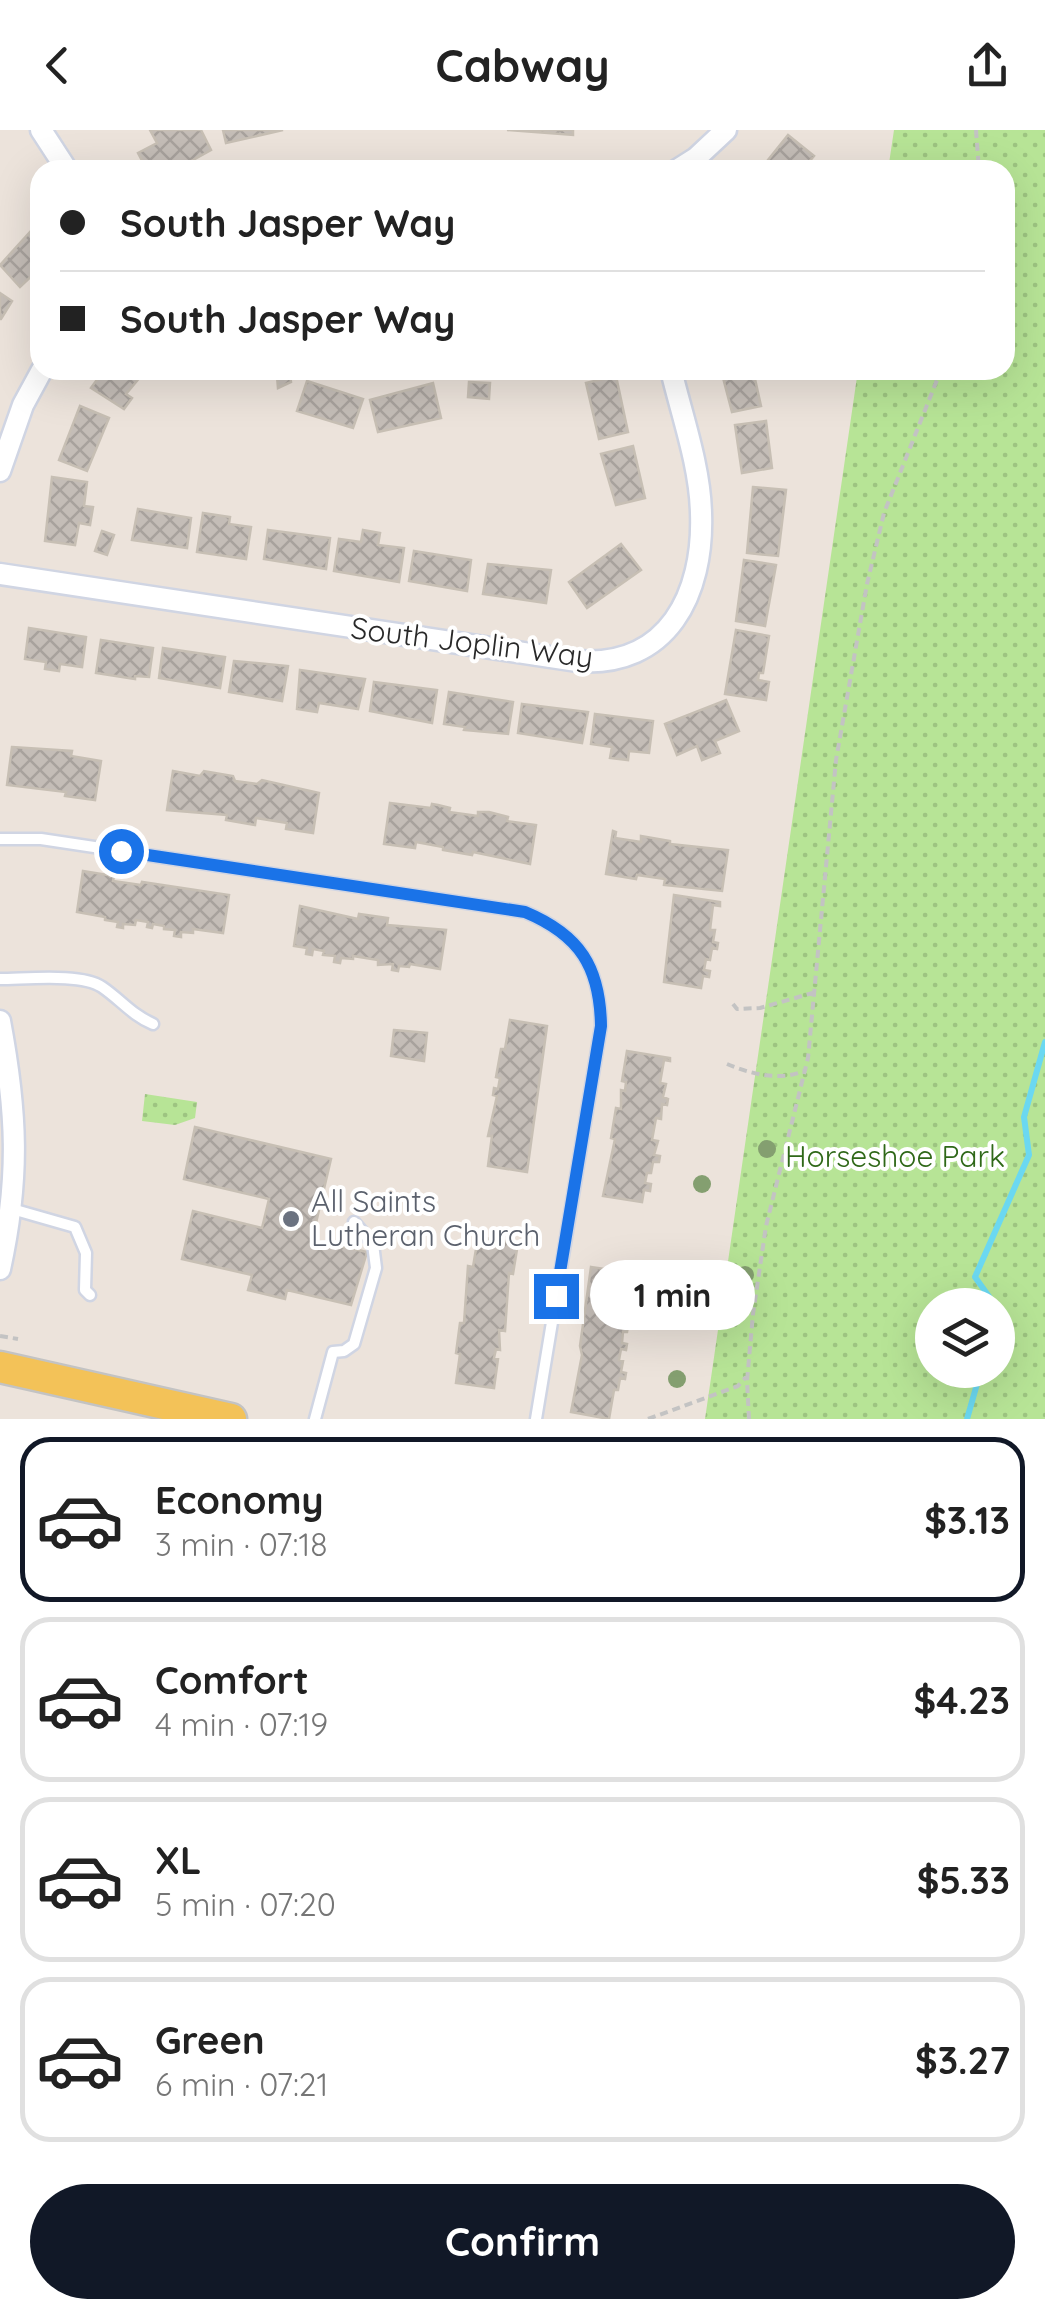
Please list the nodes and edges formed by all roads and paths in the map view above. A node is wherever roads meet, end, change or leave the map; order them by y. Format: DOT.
graph roads {
  1 [pos="41,130"];
  2 [pos="726,130"];
  3 [pos="976,130"];
  4 [pos="60,160"];
  5 [pos="689,160"];
  6 [pos="978,160"];
  7 [pos="37,380"];
  8 [pos="673,380"];
  9 [pos="937,380"];
  10 [pos="0,471"];
  11 [pos="0,574"];
  12 [pos="0,839"];
  13 [pos="0,978"];
  14 [pos="816,992"];
  15 [pos="733,1004"];
  16 [pos="0,1021"];
  17 [pos="153,1024"];
  18 [pos="726,1064"];
  19 [pos="806,1070"];
  20 [pos="12,1209"];
  21 [pos="354,1222"];
  22 [pos="0,1269"];
  23 [pos="90,1295"];
  24 [pos="0,1336"];
  25 [pos="18,1339"];
  26 [pos="0,1367"];
  27 [pos="748,1373"];
  28 [pos="232,1419"];
  29 [pos="315,1419"];
  30 [pos="536,1419"];
  31 [pos="648,1419"];
  32 [pos="749,1419"];
  1 -- 4 [label="street"];
  2 -- 5 [label="street"];
  3 -- 6 [label="path"];
  7 -- 10 [label="street"];
  8 -- 11 [label="street, South Joplin Way"];
  9 -- 14 [label="path"];
  12 -- 30 [label="lane"];
  13 -- 17 [label="lane"];
  14 -- 15 [label="path"];
  14 -- 19 [label="path"];
  16 -- 20 [label="street"];
  18 -- 19 [label="path"];
  19 -- 27 [label="path"];
  20 -- 22 [label="street"];
  20 -- 23 [label="lane"];
  21 -- 29 [label="lane"];
  24 -- 25 [label="path"];
  26 -- 28 [label="main road"];
  27 -- 31 [label="path"];
  27 -- 32 [label="path"];
}
